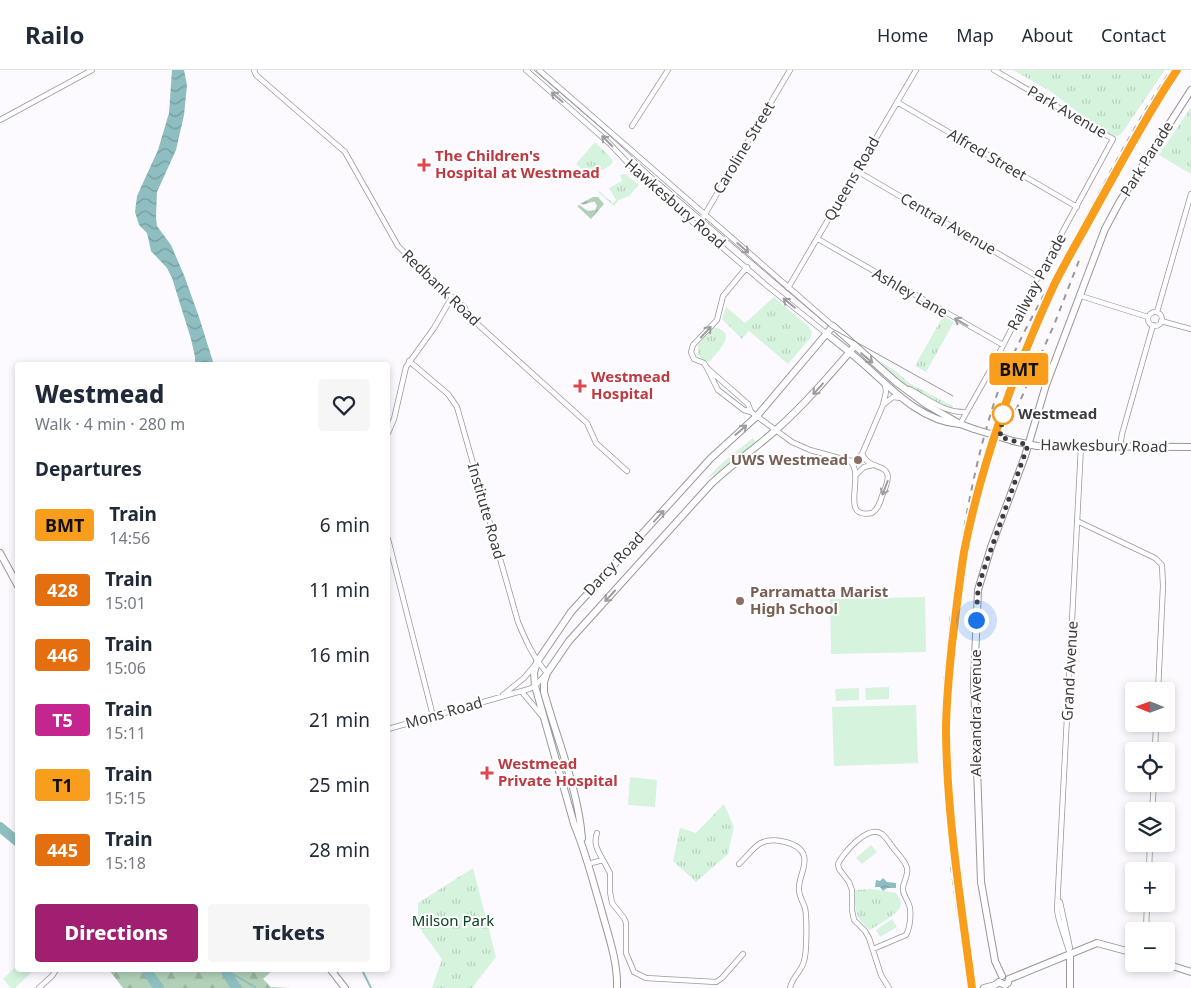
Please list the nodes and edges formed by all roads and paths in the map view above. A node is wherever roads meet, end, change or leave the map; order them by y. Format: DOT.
graph roads {
  1 [pos="92,70"];
  2 [pos="254,70"];
  3 [pos="526,70"];
  4 [pos="539,70"];
  5 [pos="668,70"];
  6 [pos="790,70"];
  7 [pos="916,70"];
  8 [pos="994,70"];
  9 [pos="1191,90"];
  10 [pos="897,102"];
  11 [pos="0,120"];
  12 [pos="632,126"];
  13 [pos="1113,139"];
  14 [pos="857,171"];
  15 [pos="1191,194"];
  16 [pos="1078,207"];
  17 [pos="705,214"];
  18 [pos="698,226"];
  19 [pos="1105,229"];
  20 [pos="818,239"];
  21 [pos="747,267"];
  22 [pos="1038,277"];
  23 [pos="788,288"];
  24 [pos="1081,296"];
  25 [pos="452,297"];
  26 [pos="1157,312"];
  27 [pos="1148,317"];
  28 [pos="1161,321"];
  29 [pos="833,326"];
  30 [pos="1153,326"];
  31 [pos="1191,330"];
  32 [pos="827,334"];
  33 [pos="1003,346"];
  34 [pos="852,350"];
  35 [pos="409,361"];
  36 [pos="708,368"];
  37 [pos="896,382"];
  38 [pos="885,383"];
  39 [pos="903,398"];
  40 [pos="883,405"];
  41 [pos="968,412"];
  42 [pos="754,414"];
  43 [pos="960,424"];
  44 [pos="390,428"];
  45 [pos="776,430"];
  46 [pos="1028,445"];
  47 [pos="1081,446"];
  48 [pos="1120,447"];
  49 [pos="1191,447"];
  50 [pos="862,454"];
  51 [pos="850,461"];
  52 [pos="876,465"];
  53 [pos="626,471"];
  54 [pos="856,476"];
  55 [pos="1077,521"];
  56 [pos="390,547"];
  57 [pos="0,553"];
  58 [pos="15,580"];
  59 [pos="537,662"];
  60 [pos="547,673"];
  61 [pos="1158,682"];
  62 [pos="535,686"];
  63 [pos="522,692"];
  64 [pos="502,696"];
  65 [pos="433,716"];
  66 [pos="544,718"];
  67 [pos="390,728"];
  68 [pos="559,743"];
  69 [pos="560,776"];
  70 [pos="597,833"];
  71 [pos="582,844"];
  72 [pos="603,860"];
  73 [pos="588,864"];
  74 [pos="739,864"];
  75 [pos="873,949"];
  76 [pos="1125,951"];
  77 [pos="743,954"];
  78 [pos="1070,954"];
  79 [pos="1175,967"];
  80 [pos="55,972"];
  81 [pos="333,972"];
  82 [pos="1191,972"];
  83 [pos="1001,979"];
  84 [pos="39,988"];
  85 [pos="345,988"];
  86 [pos="617,988"];
  87 [pos="790,988"];
  88 [pos="889,988"];
  89 [pos="986,988"];
  90 [pos="1070,988"];
  1 -- 11 [label="street"];
  2 -- 25 [label="street, Redbank Road"];
  18 -- 3 [label="street, Hawkesbury Road, one-way"];
  4 -- 17 [label="street, Hawkesbury Road"];
  5 -- 12 [label="street"];
  6 -- 17 [label="street, Caroline Street"];
  7 -- 10 [label="street, Queens Road"];
  8 -- 13 [label="street, Park Avenue"];
  9 -- 19 [label="street, Park Parade"];
  10 -- 14 [label="street, Queens Road"];
  10 -- 16 [label="street, Alfred Street"];
  13 -- 16 [label="street, Railway Parade"];
  14 -- 20 [label="street, Queens Road"];
  14 -- 22 [label="street, Central Avenue"];
  15 -- 26 [label="street"];
  16 -- 22 [label="street, Railway Parade"];
  17 -- 18 [label="street, Caroline Street"];
  17 -- 23 [label="street, Hawkesbury Road, one-way"];
  18 -- 21 [label="street, Hawkesbury Road"];
  19 -- 24 [label="street, Alexandra Avenue"];
  20 -- 23 [label="street, Queens Road"];
  33 -- 20 [label="street, Ashley Lane, one-way"];
  32 -- 21 [label="street, Hawkesbury Road, one-way"];
  36 -- 21 [label="street, one-way"];
  22 -- 33 [label="street, Railway Parade"];
  23 -- 29 [label="street, Hawkesbury Road"];
  24 -- 27 [label="street"];
  24 -- 46 [label="street, Alexandra Avenue"];
  25 -- 35 [label="street"];
  25 -- 53 [label="street, Redbank Road"];
  26 -- 27 [label="street"];
  26 -- 28 [label="street"];
  27 -- 30 [label="street"];
  28 -- 30 [label="street"];
  28 -- 31 [label="street"];
  29 -- 32 [label="street"];
  29 -- 34 [label="street, Hawkesbury Road"];
  30 -- 48 [label="street"];
  32 -- 34 [label="street, Hawkesbury Road"];
  32 -- 42 [label="street, Darcy Road"];
  33 -- 41 [label="street, Railway Parade"];
  34 -- 37 [label="street, Hawkesbury Road, one-way"];
  34 -- 38 [label="street, Hawkesbury Road"];
  34 -- 45 [label="street, Darcy Road, one-way"];
  35 -- 44 [label="street"];
  35 -- 59 [label="street, Institute Road"];
  36 -- 42 [label="street"];
  36 -- 42 [label="street"];
  37 -- 41 [label="street, Hawkesbury Road"];
  37 -- 43 [label="street, Hawkesbury Road"];
  38 -- 39 [label="street, Hawkesbury Road"];
  38 -- 40 [label="street"];
  39 -- 40 [label="street"];
  39 -- 43 [label="street, Hawkesbury Road"];
  40 -- 50 [label="street"];
  41 -- 43 [label="street, Railway Parade"];
  42 -- 45 [label="street"];
  59 -- 42 [label="street, Darcy Road, one-way"];
  43 -- 46 [label="street, Hawkesbury Road, bridge"];
  45 -- 51 [label="street"];
  45 -- 60 [label="street, Darcy Road, one-way"];
  46 -- 47 [label="street, Hawkesbury Road"];
  46 -- 83 [label="street, Alexandra Avenue"];
  47 -- 48 [label="street, Hawkesbury Road"];
  47 -- 55 [label="street, Grand Avenue"];
  48 -- 49 [label="street, Hawkesbury Road"];
  50 -- 51 [label="street"];
  50 -- 52 [label="street"];
  51 -- 54 [label="street"];
  52 -- 54 [label="street"];
  52 -- 54 [label="street, one-way"];
  55 -- 61 [label="street"];
  55 -- 78 [label="street, Grand Avenue"];
  56 -- 65 [label="street"];
  57 -- 58 [label="street"];
  59 -- 60 [label="street, Institute Road"];
  59 -- 62 [label="street, Darcy Road"];
  59 -- 64 [label="street, Mons Road"];
  60 -- 62 [label="street, Mons Road"];
  60 -- 68 [label="street, Darcy Road"];
  62 -- 63 [label="street, Mons Road"];
  62 -- 66 [label="street, Darcy Road"];
  63 -- 64 [label="street, Mons Road"];
  63 -- 66 [label="street"];
  64 -- 65 [label="street, Mons Road"];
  65 -- 67 [label="street, Mons Road"];
  66 -- 69 [label="street, Darcy Road"];
  68 -- 69 [label="street"];
  68 -- 71 [label="street, Darcy Road"];
  69 -- 71 [label="street, Darcy Road"];
  70 -- 72 [label="street"];
  71 -- 73 [label="street, Darcy Road"];
  72 -- 73 [label="street"];
  72 -- 77 [label="street"];
  73 -- 86 [label="street, Darcy Road"];
  74 -- 87 [label="street"];
  75 -- 75 [label="street"];
  75 -- 88 [label="street"];
  76 -- 78 [label="street"];
  78 -- 83 [label="street"];
  78 -- 90 [label="street"];
  79 -- 82 [label="street"];
  80 -- 84 [label="street"];
  81 -- 85 [label="street"];
  83 -- 89 [label="street"];
}
